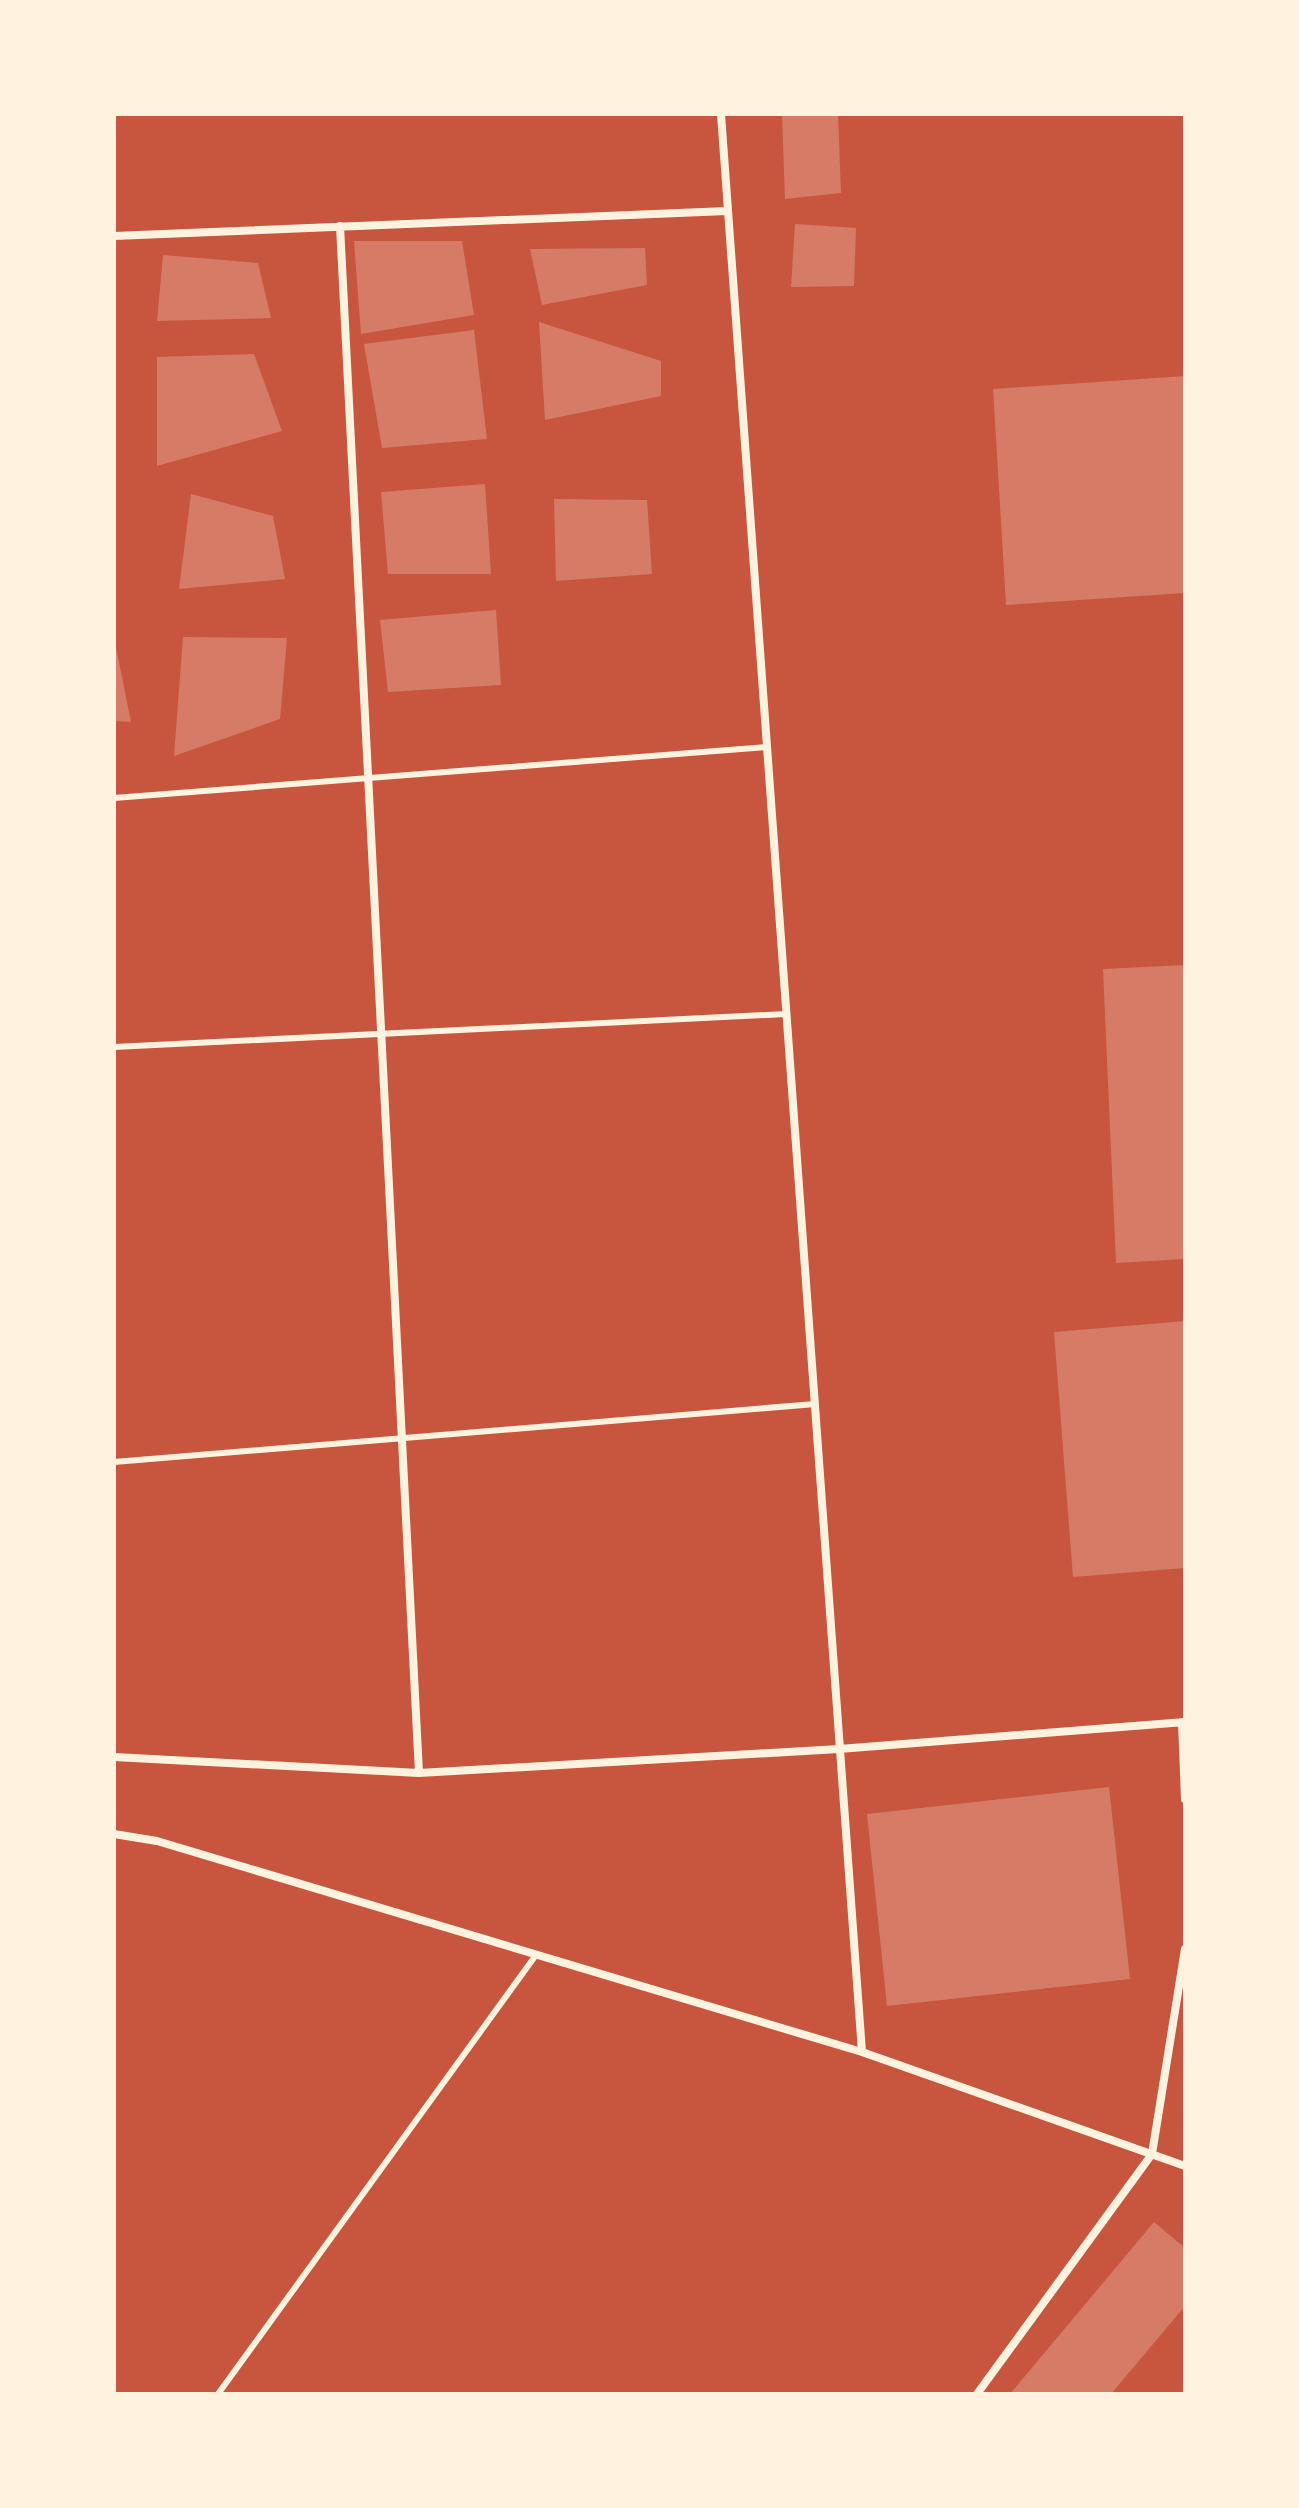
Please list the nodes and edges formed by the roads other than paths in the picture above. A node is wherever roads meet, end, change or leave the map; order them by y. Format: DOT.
graph roads {
  1 [pos="721,114"];
  2 [pos="727,211"];
  3 [pos="340,226"];
  4 [pos="114,236"];
  5 [pos="766,747"];
  6 [pos="369,778"];
  7 [pos="114,798"];
  8 [pos="786,1014"];
  9 [pos="381,1034"];
  10 [pos="114,1047"];
  11 [pos="815,1404"];
  12 [pos="402,1439"];
  13 [pos="114,1462"];
  14 [pos="1183,1722"];
  15 [pos="839,1749"];
  16 [pos="114,1757"];
  17 [pos="419,1773"];
  18 [pos="1185,1799"];
  19 [pos="114,1834"];
  20 [pos="1185,1949"];
  21 [pos="536,1955"];
  22 [pos="862,2052"];
  23 [pos="1152,2154"];
  24 [pos="1185,2166"];
  25 [pos="218,2394"];
  26 [pos="977,2394"];
  1 -- 2 [label="street"];
  2 -- 3 [label="street"];
  2 -- 5 [label="street"];
  3 -- 4 [label="street"];
  3 -- 6 [label="street"];
  5 -- 6 [label="lane"];
  5 -- 8 [label="street"];
  6 -- 7 [label="lane"];
  6 -- 9 [label="street"];
  8 -- 9 [label="lane"];
  8 -- 11 [label="street"];
  9 -- 10 [label="lane"];
  9 -- 12 [label="street"];
  11 -- 12 [label="lane"];
  11 -- 15 [label="street"];
  12 -- 13 [label="lane"];
  12 -- 17 [label="street"];
  14 -- 15 [label="street"];
  14 -- 18 [label="street"];
  15 -- 17 [label="street"];
  15 -- 22 [label="street"];
  16 -- 17 [label="street"];
  19 -- 21 [label="street"];
  20 -- 23 [label="street"];
  21 -- 22 [label="street"];
  21 -- 25 [label="lane"];
  22 -- 23 [label="street"];
  23 -- 24 [label="street"];
  23 -- 26 [label="street"];
}
